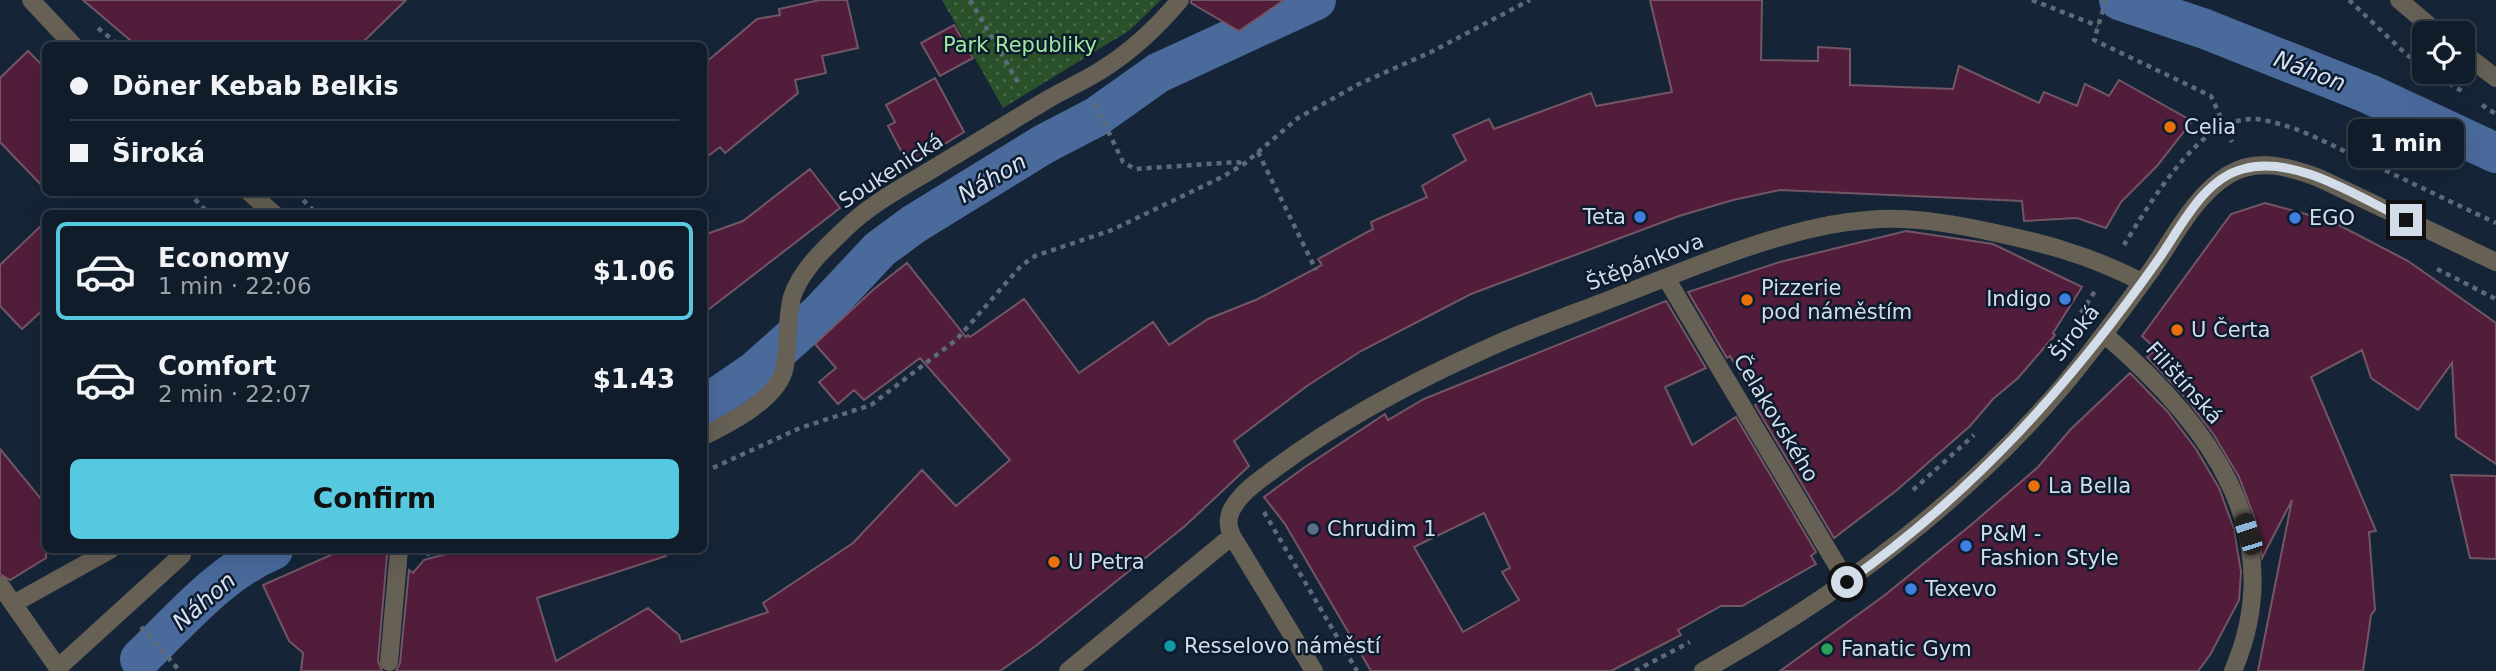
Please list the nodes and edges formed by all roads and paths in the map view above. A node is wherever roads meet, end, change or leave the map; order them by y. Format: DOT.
graph roads {
  1 [pos="31,0"];
  2 [pos="970,0"];
  3 [pos="1180,0"];
  4 [pos="1530,0"];
  5 [pos="2032,0"];
  6 [pos="2106,0"];
  7 [pos="2349,0"];
  8 [pos="2399,0"];
  9 [pos="2424,21"];
  10 [pos="2098,26"];
  11 [pos="70,42"];
  12 [pos="2412,58"];
  13 [pos="2475,62"];
  14 [pos="2496,78"];
  15 [pos="1026,94"];
  16 [pos="2211,96"];
  17 [pos="1096,104"];
  18 [pos="1258,152"];
  19 [pos="1244,164"];
  20 [pos="192,196"];
  21 [pos="254,196"];
  22 [pos="300,196"];
  23 [pos="205,210"];
  24 [pos="269,210"];
  25 [pos="313,210"];
  26 [pos="2496,262"];
  27 [pos="2432,266"];
  28 [pos="1316,270"];
  29 [pos="1666,278"];
  30 [pos="2142,282"];
  31 [pos="2496,299"];
  32 [pos="2104,334"];
  33 [pos="707,434"];
  34 [pos="707,471"];
  35 [pos="1250,487"];
  36 [pos="1232,536"];
  37 [pos="105,553"];
  38 [pos="180,553"];
  39 [pos="399,553"];
  40 [pos="1847,582"];
  41 [pos="0,585"];
  42 [pos="13,604"];
  43 [pos="147,633"];
  44 [pos="389,662"];
  45 [pos="56,669"];
  46 [pos="180,671"];
  47 [pos="1068,671"];
  48 [pos="1314,671"];
  49 [pos="1357,671"];
  50 [pos="1703,671"];
  51 [pos="2232,671"];
  1 -- 11 [label="street"];
  2 -- 15 [label="path"];
  3 -- 33 [label="street, Soukenická"];
  4 -- 18 [label="path"];
  5 -- 10 [label="path"];
  6 -- 10 [label="path"];
  7 -- 12 [label="path"];
  8 -- 9 [label="street"];
  10 -- 16 [label="path"];
  13 -- 14 [label="street"];
  17 -- 19 [label="path"];
  18 -- 19 [label="path"];
  18 -- 28 [label="path"];
  19 -- 34 [label="path"];
  20 -- 23 [label="path"];
  21 -- 24 [label="street"];
  22 -- 25 [label="path"];
  26 -- 30 [label="street, Široká"];
  27 -- 31 [label="path"];
  29 -- 30 [label="street, Štěpánkova"];
  29 -- 35 [label="street, Štěpánkova"];
  29 -- 40 [label="street, Čelakovského"];
  30 -- 32 [label="street, Široká"];
  32 -- 40 [label="street, Široká"];
  32 -- 51 [label="street, Filištínská"];
  35 -- 36 [label="street, Štěpánkova"];
  35 -- 49 [label="path"];
  36 -- 47 [label="street"];
  36 -- 48 [label="street"];
  37 -- 42 [label="street"];
  38 -- 45 [label="street"];
  39 -- 44 [label="street"];
  40 -- 50 [label="street, Široká"];
  41 -- 42 [label="street"];
  42 -- 45 [label="street"];
  43 -- 46 [label="path"];
}
